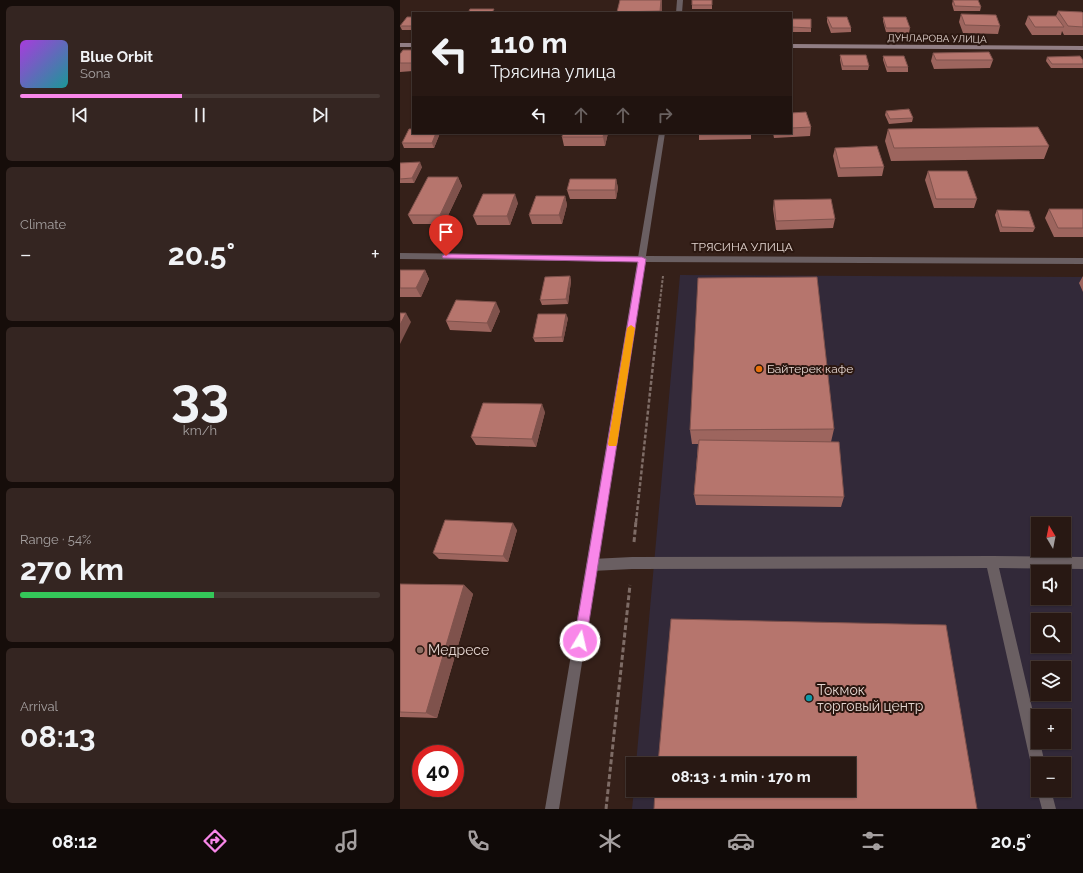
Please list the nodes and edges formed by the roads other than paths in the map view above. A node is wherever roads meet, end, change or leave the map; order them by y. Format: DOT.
graph roads {
  1 [pos="680,0"];
  2 [pos="679,12"];
  3 [pos="400,45"];
  4 [pos="412,45"];
  5 [pos="792,46"];
  6 [pos="1083,48"];
  7 [pos="662,134"];
  8 [pos="400,256"];
  9 [pos="642,259"];
  10 [pos="1083,261"];
  11 [pos="992,562"];
  12 [pos="1083,563"];
  13 [pos="592,565"];
  14 [pos="1036,757"];
  15 [pos="1046,797"];
  16 [pos="552,809"];
  17 [pos="1049,809"];
  1 -- 2 [label="street"];
  3 -- 4 [label="main road"];
  5 -- 6 [label="main road, ДУНЛАРОВА УЛИЦА"];
  7 -- 9 [label="street"];
  8 -- 9 [label="street, ТРЯСИНА УЛИЦА"];
  9 -- 10 [label="street, ТРЯСИНА УЛИЦА"];
  9 -- 13 [label="street"];
  11 -- 12 [label="street"];
  11 -- 13 [label="street"];
  11 -- 14 [label="street"];
  13 -- 16 [label="street"];
  15 -- 17 [label="street"];
}
